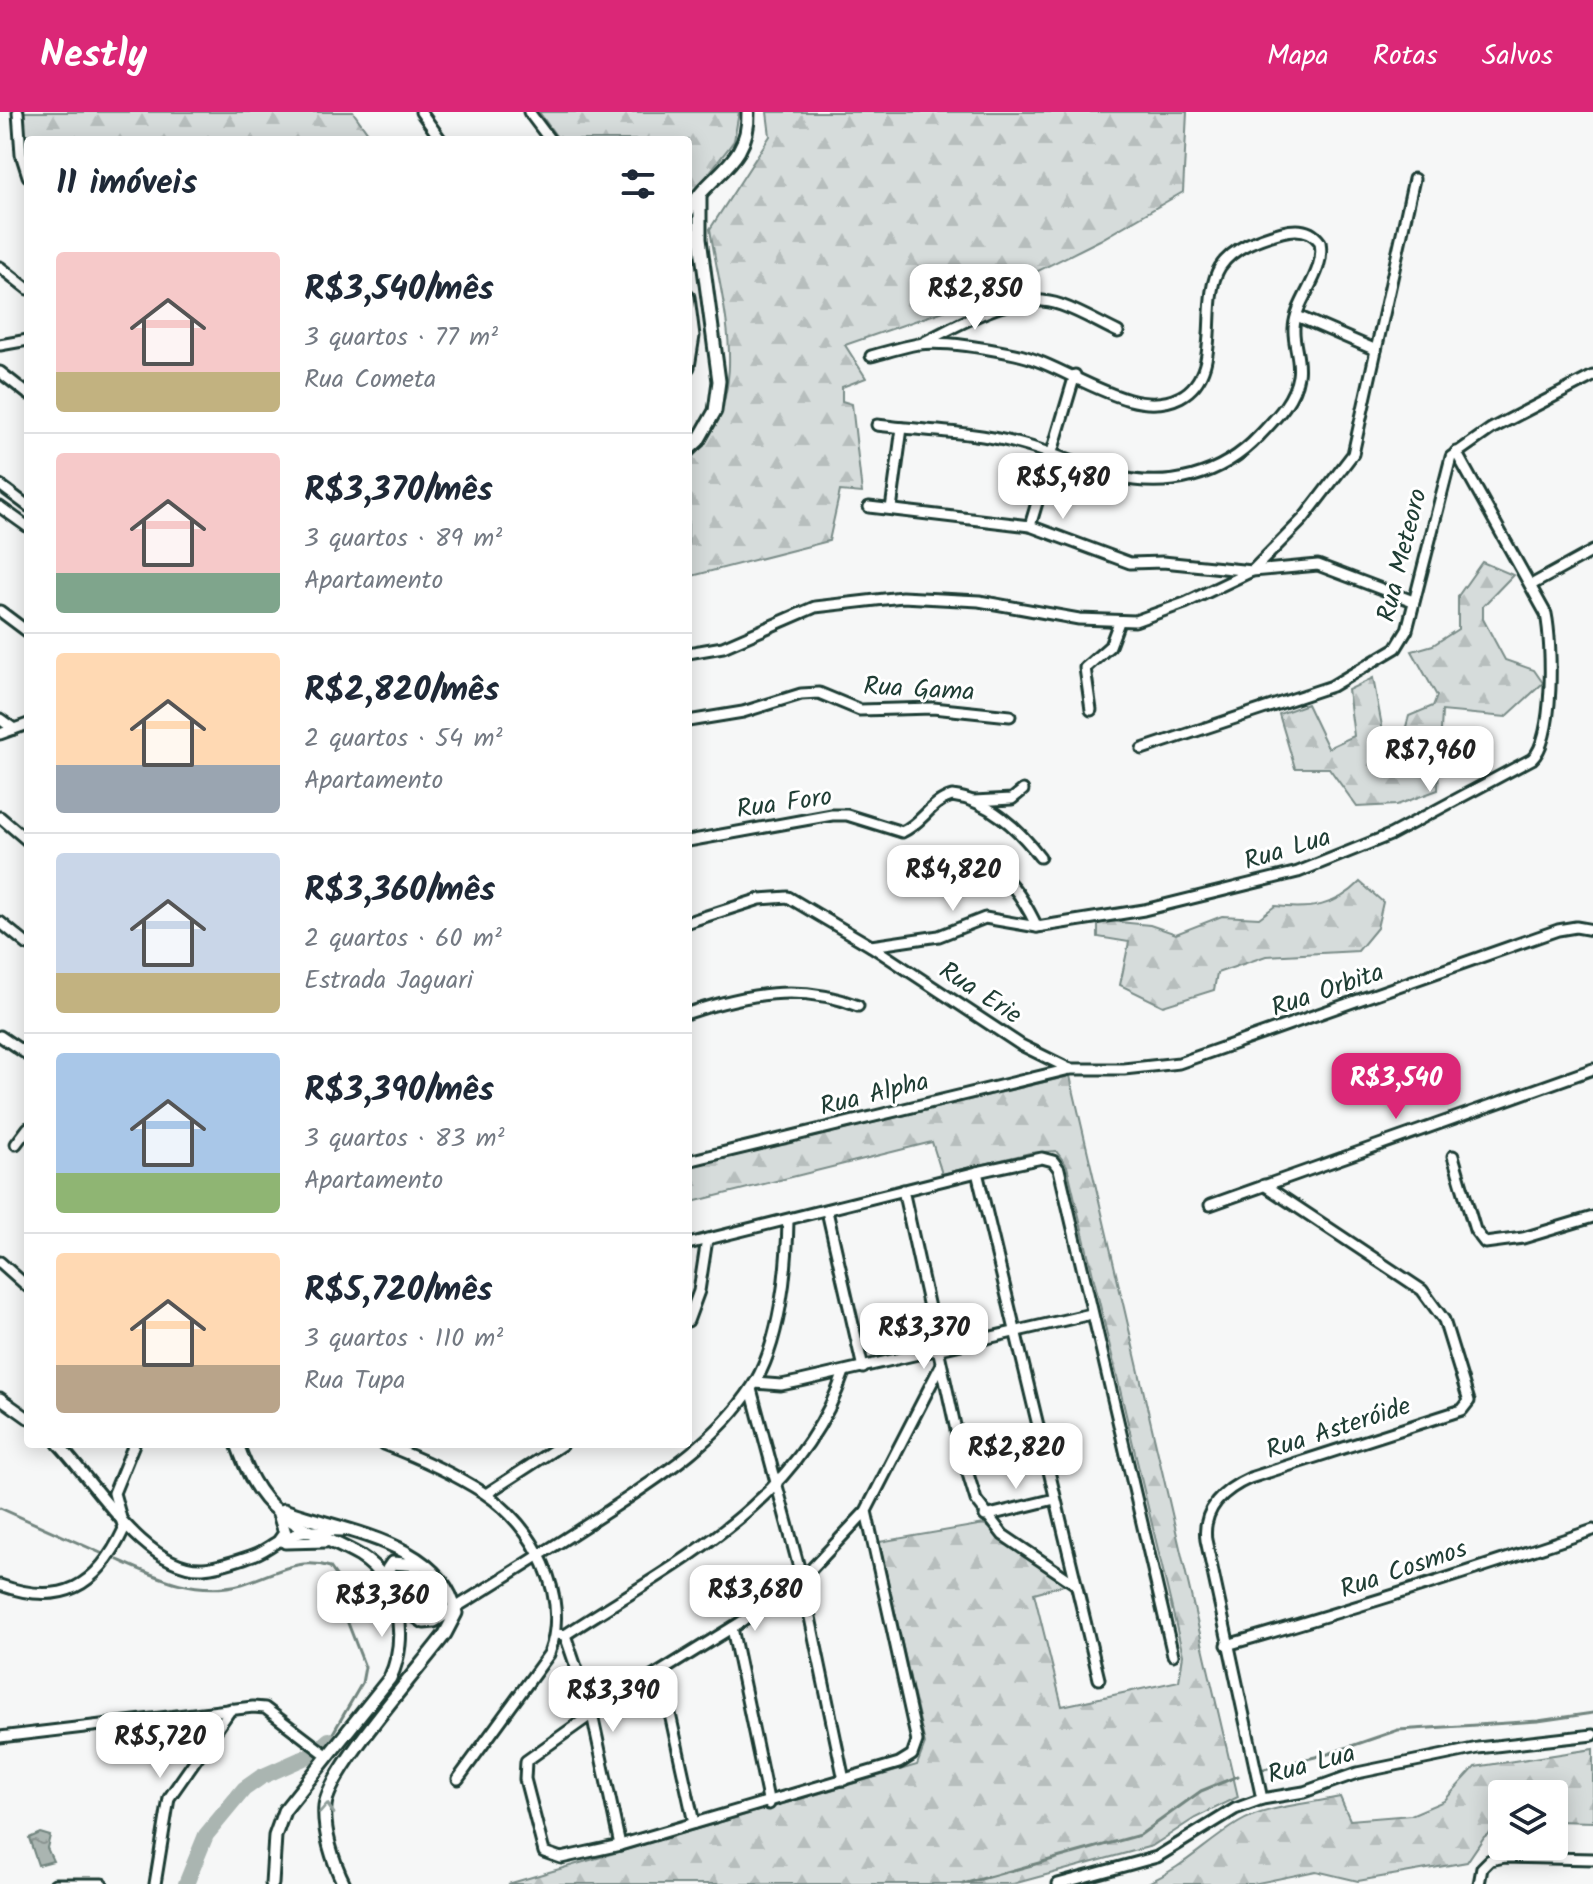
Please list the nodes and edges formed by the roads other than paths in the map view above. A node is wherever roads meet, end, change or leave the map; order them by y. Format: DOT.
graph roads {
  1 [pos="18,112"];
  2 [pos="421,112"];
  3 [pos="529,112"];
  4 [pos="748,112"];
  5 [pos="438,136"];
  6 [pos="547,136"];
  7 [pos="24,163"];
  8 [pos="1414,179"];
  9 [pos="700,195"];
  10 [pos="692,206"];
  11 [pos="0,267"];
  12 [pos="24,286"];
  13 [pos="1297,316"];
  14 [pos="692,328"];
  15 [pos="1118,332"];
  16 [pos="693,336"];
  17 [pos="692,339"];
  18 [pos="24,341"];
  19 [pos="919,344"];
  20 [pos="0,345"];
  21 [pos="1376,350"];
  22 [pos="871,356"];
  23 [pos="0,372"];
  24 [pos="1075,375"];
  25 [pos="1593,376"];
  26 [pos="719,381"];
  27 [pos="24,391"];
  28 [pos="877,425"];
  29 [pos="902,428"];
  30 [pos="692,446"];
  31 [pos="1052,452"];
  32 [pos="1456,452"];
  33 [pos="0,485"];
  34 [pos="24,503"];
  35 [pos="0,507"];
  36 [pos="869,507"];
  37 [pos="891,509"];
  38 [pos="24,524"];
  39 [pos="1030,526"];
  40 [pos="1593,551"];
  41 [pos="1252,571"];
  42 [pos="1531,585"];
  43 [pos="1413,601"];
  44 [pos="0,611"];
  45 [pos="1119,622"];
  46 [pos="24,629"];
  47 [pos="692,652"];
  48 [pos="1091,710"];
  49 [pos="1010,716"];
  50 [pos="0,719"];
  51 [pos="692,720"];
  52 [pos="23,728"];
  53 [pos="0,734"];
  54 [pos="1142,749"];
  55 [pos="1023,790"];
  56 [pos="972,801"];
  57 [pos="0,817"];
  58 [pos="24,838"];
  59 [pos="692,840"];
  60 [pos="1040,857"];
  61 [pos="957,859"];
  62 [pos="692,921"];
  63 [pos="0,922"];
  64 [pos="1037,927"];
  65 [pos="1593,930"];
  66 [pos="24,942"];
  67 [pos="871,946"];
  68 [pos="858,1006"];
  69 [pos="692,1012"];
  70 [pos="0,1036"];
  71 [pos="24,1052"];
  72 [pos="1070,1069"];
  73 [pos="1593,1069"];
  74 [pos="24,1133"];
  75 [pos="16,1144"];
  76 [pos="1453,1156"];
  77 [pos="692,1160"];
  78 [pos="977,1172"];
  79 [pos="1264,1185"];
  80 [pos="903,1190"];
  81 [pos="1210,1205"];
  82 [pos="827,1211"];
  83 [pos="1593,1217"];
  84 [pos="788,1221"];
  85 [pos="707,1239"];
  86 [pos="692,1243"];
  87 [pos="0,1262"];
  88 [pos="24,1283"];
  89 [pos="692,1310"];
  90 [pos="1091,1314"];
  91 [pos="1017,1331"];
  92 [pos="939,1351"];
  93 [pos="941,1365"];
  94 [pos="863,1368"];
  95 [pos="844,1372"];
  96 [pos="753,1386"];
  97 [pos="0,1398"];
  98 [pos="24,1415"];
  99 [pos="61,1448"];
  100 [pos="132,1448"];
  101 [pos="239,1448"];
  102 [pos="394,1448"];
  103 [pos="418,1448"];
  104 [pos="557,1448"];
  105 [pos="415,1456"];
  106 [pos="776,1485"];
  107 [pos="486,1494"];
  108 [pos="1055,1499"];
  109 [pos="274,1508"];
  110 [pos="866,1511"];
  111 [pos="120,1516"];
  112 [pos="985,1516"];
  113 [pos="1593,1530"];
  114 [pos="306,1531"];
  115 [pos="363,1532"];
  116 [pos="280,1540"];
  117 [pos="327,1542"];
  118 [pos="267,1549"];
  119 [pos="539,1556"];
  120 [pos="423,1566"];
  121 [pos="802,1579"];
  122 [pos="1074,1583"];
  123 [pos="0,1585"];
  124 [pos="389,1589"];
  125 [pos="396,1603"];
  126 [pos="455,1608"];
  127 [pos="732,1628"];
  128 [pos="560,1634"];
  129 [pos="1227,1645"];
  130 [pos="1173,1655"];
  131 [pos="661,1673"];
  132 [pos="1099,1679"];
  133 [pos="231,1709"];
  134 [pos="592,1714"];
  135 [pos="364,1715"];
  136 [pos="376,1724"];
  137 [pos="1593,1735"];
  138 [pos="0,1737"];
  139 [pos="322,1751"];
  140 [pos="458,1779"];
  141 [pos="844,1780"];
  142 [pos="1262,1799"];
  143 [pos="769,1804"];
  144 [pos="694,1823"];
  145 [pos="620,1845"];
  146 [pos="1593,1859"];
  147 [pos="55,1884"];
  148 [pos="102,1884"];
  149 [pos="155,1884"];
  150 [pos="272,1884"];
  151 [pos="344,1884"];
  152 [pos="1058,1884"];
  153 [pos="1479,1884"];
  1 -- 7 [label="street"];
  2 -- 5 [label="street"];
  3 -- 6 [label="street"];
  4 -- 9 [label="main road"];
  8 -- 21 [label="street"];
  9 -- 10 [label="main road"];
  9 -- 26 [label="main road"];
  11 -- 12 [label="street"];
  13 -- 21 [label="street"];
  13 -- 24 [label="street"];
  13 -- 31 [label="street"];
  14 -- 16 [label="main road"];
  15 -- 19 [label="street"];
  16 -- 17 [label="main road"];
  16 -- 26 [label="main road"];
  18 -- 20 [label="street"];
  19 -- 22 [label="street"];
  19 -- 24 [label="street"];
  21 -- 41 [label="street"];
  23 -- 27 [label="street"];
  24 -- 31 [label="street"];
  25 -- 32 [label="street"];
  26 -- 30 [label="main road"];
  28 -- 29 [label="street"];
  29 -- 31 [label="street"];
  29 -- 37 [label="street"];
  31 -- 39 [label="street"];
  32 -- 42 [label="street, Rua Lua"];
  32 -- 43 [label="street, Rua Meteoro"];
  33 -- 34 [label="street"];
  35 -- 38 [label="street"];
  36 -- 37 [label="street"];
  37 -- 39 [label="street"];
  39 -- 41 [label="street"];
  40 -- 42 [label="street"];
  41 -- 43 [label="street"];
  41 -- 45 [label="street"];
  42 -- 64 [label="street, Rua Lua"];
  43 -- 54 [label="street, Rua Meteoro"];
  44 -- 46 [label="street"];
  45 -- 47 [label="street"];
  45 -- 48 [label="street"];
  49 -- 51 [label="street, Rua Gama"];
  50 -- 52 [label="street"];
  52 -- 53 [label="street"];
  55 -- 56 [label="street"];
  56 -- 59 [label="street, Rua Foro"];
  56 -- 60 [label="street"];
  57 -- 58 [label="street"];
  61 -- 64 [label="street"];
  62 -- 67 [label="street, Rua Erie"];
  63 -- 66 [label="street"];
  64 -- 67 [label="street"];
  65 -- 72 [label="street, Rua Orbita"];
  67 -- 72 [label="street, Rua Erie"];
  68 -- 69 [label="street"];
  70 -- 71 [label="street"];
  72 -- 77 [label="street, Rua Alpha"];
  73 -- 79 [label="street"];
  74 -- 75 [label="street"];
  76 -- 83 [label="street"];
  78 -- 80 [label="street"];
  78 -- 90 [label="street"];
  78 -- 91 [label="street"];
  79 -- 81 [label="street"];
  79 -- 129 [label="street, Rua Asteróide"];
  80 -- 82 [label="street"];
  80 -- 92 [label="street"];
  82 -- 84 [label="street"];
  82 -- 94 [label="street"];
  84 -- 85 [label="street"];
  84 -- 96 [label="street"];
  85 -- 86 [label="street"];
  85 -- 89 [label="street"];
  87 -- 88 [label="street"];
  90 -- 91 [label="street"];
  90 -- 130 [label="street"];
  91 -- 92 [label="street"];
  91 -- 108 [label="street"];
  92 -- 93 [label="street"];
  92 -- 94 [label="street"];
  93 -- 110 [label="street"];
  93 -- 112 [label="street"];
  94 -- 95 [label="street"];
  95 -- 96 [label="street"];
  95 -- 106 [label="street"];
  96 -- 106 [label="street"];
  96 -- 119 [label="street"];
  97 -- 98 [label="street"];
  99 -- 111 [label="street"];
  100 -- 111 [label="street"];
  101 -- 109 [label="main road"];
  102 -- 105 [label="street"];
  103 -- 105 [label="street"];
  104 -- 107 [label="street"];
  105 -- 107 [label="street"];
  106 -- 121 [label="street"];
  106 -- 128 [label="street"];
  107 -- 119 [label="street"];
  108 -- 112 [label="street"];
  108 -- 122 [label="street"];
  109 -- 114 [label="main road"];
  109 -- 115 [label="main road"];
  109 -- 116 [label="main road"];
  110 -- 121 [label="street"];
  110 -- 141 [label="street"];
  111 -- 118 [label="street"];
  111 -- 123 [label="street"];
  112 -- 122 [label="street"];
  113 -- 129 [label="street, Rua Cosmos"];
  114 -- 115 [label="street"];
  114 -- 116 [label="street"];
  114 -- 117 [label="main road"];
  115 -- 120 [label="main road"];
  116 -- 118 [label="street"];
  117 -- 118 [label="street"];
  117 -- 124 [label="main road"];
  119 -- 126 [label="street"];
  119 -- 128 [label="street"];
  120 -- 124 [label="main road"];
  120 -- 126 [label="main road"];
  121 -- 127 [label="street"];
  121 -- 141 [label="street"];
  122 -- 132 [label="street"];
  124 -- 125 [label="main road"];
  125 -- 126 [label="main road"];
  125 -- 135 [label="main road"];
  126 -- 136 [label="main road"];
  127 -- 131 [label="street"];
  127 -- 143 [label="street"];
  128 -- 134 [label="street"];
  128 -- 140 [label="street"];
  129 -- 142 [label="street, Rua Asteróide"];
  131 -- 134 [label="street"];
  131 -- 144 [label="street"];
  133 -- 138 [label="street"];
  133 -- 139 [label="street"];
  133 -- 149 [label="street"];
  134 -- 145 [label="street"];
  134 -- 145 [label="street"];
  135 -- 136 [label="main road"];
  135 -- 139 [label="main road"];
  151 -- 136 [label="main road, one-way"];
  137 -- 142 [label="street, Rua Lua"];
  139 -- 150 [label="main road"];
  141 -- 143 [label="street"];
  142 -- 152 [label="street, Rua Lua"];
  143 -- 144 [label="street"];
  144 -- 145 [label="street"];
  146 -- 153 [label="street"];
  147 -- 148 [label="street"];
}
